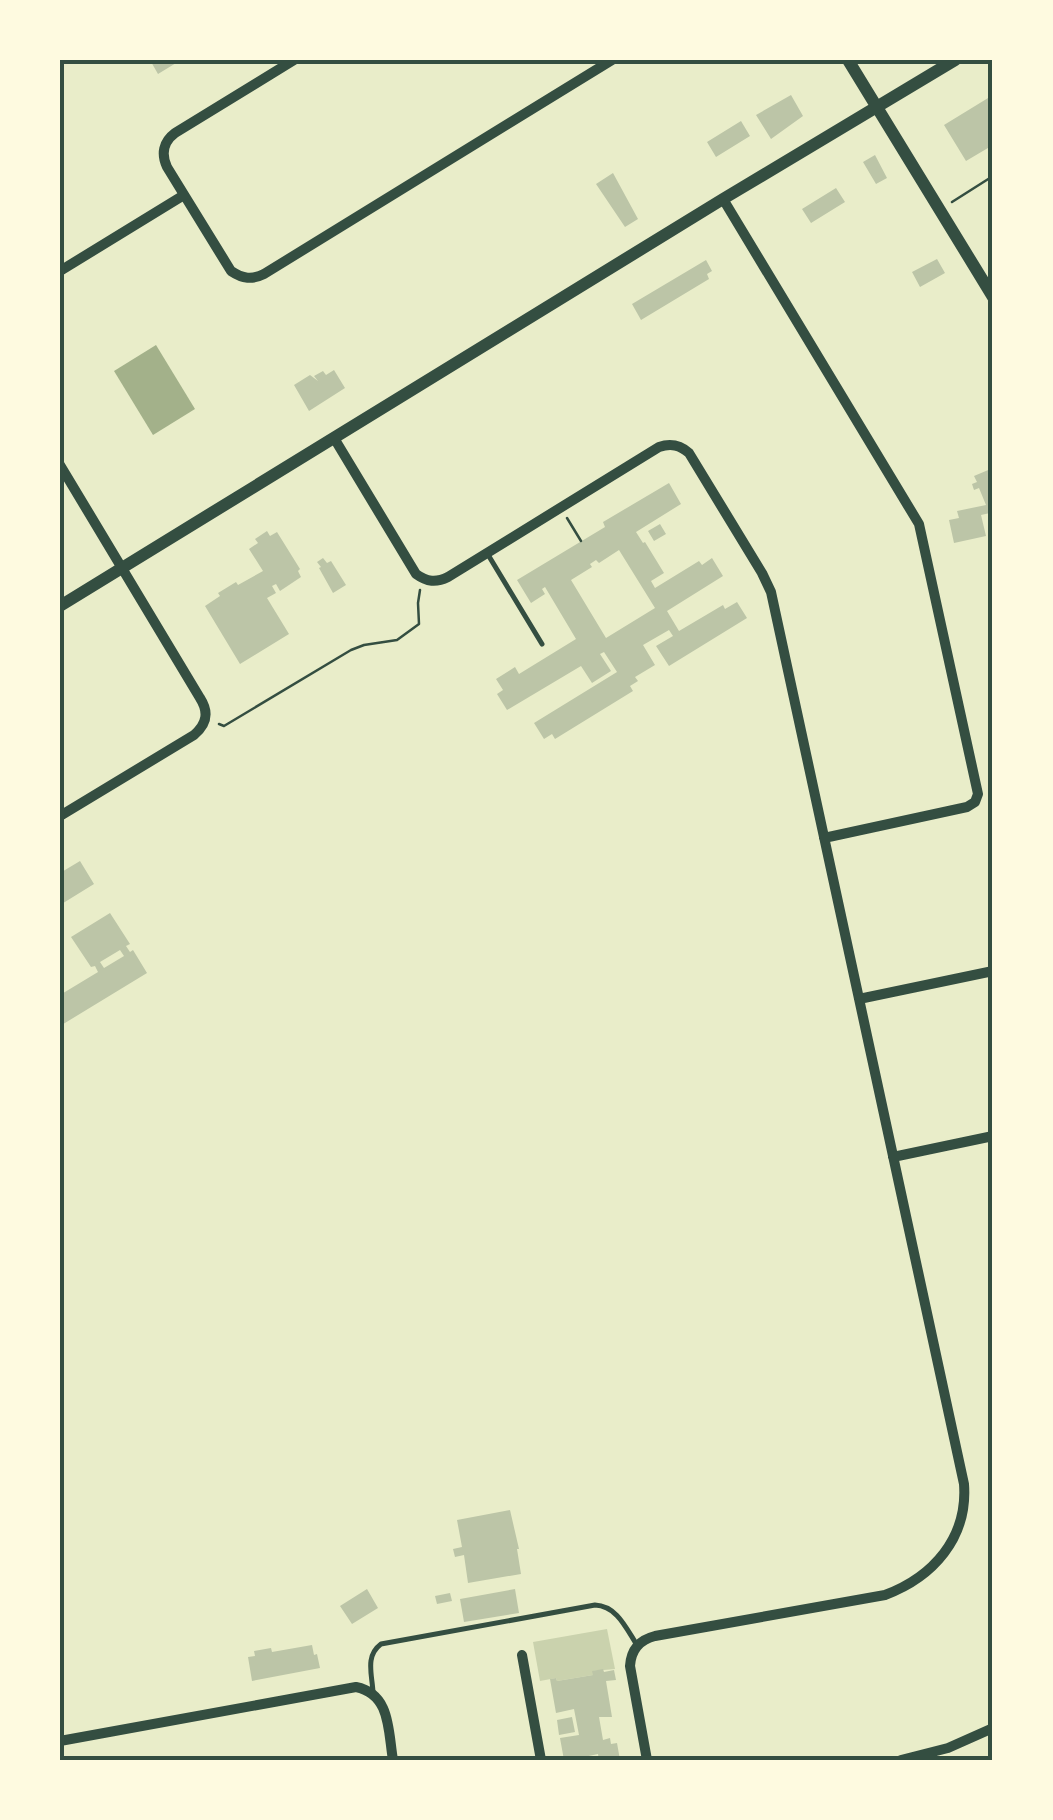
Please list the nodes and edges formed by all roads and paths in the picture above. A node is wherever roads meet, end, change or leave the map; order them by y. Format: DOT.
graph roads {
  1 [pos="294,60"];
  2 [pos="612,60"];
  3 [pos="848,60"];
  4 [pos="955,60"];
  5 [pos="877,108"];
  6 [pos="993,176"];
  7 [pos="184,195"];
  8 [pos="724,199"];
  9 [pos="950,203"];
  10 [pos="60,270"];
  11 [pos="993,297"];
  12 [pos="334,438"];
  13 [pos="60,465"];
  14 [pos="561,508"];
  15 [pos="581,541"];
  16 [pos="487,554"];
  17 [pos="122,568"];
  18 [pos="422,578"];
  19 [pos="60,606"];
  20 [pos="542,644"];
  21 [pos="206,720"];
  22 [pos="60,816"];
  23 [pos="824,838"];
  24 [pos="993,970"];
  25 [pos="859,999"];
  26 [pos="993,1136"];
  27 [pos="893,1157"];
  28 [pos="638,1645"];
  29 [pos="522,1655"];
  30 [pos="373,1693"];
  31 [pos="993,1728"];
  32 [pos="60,1741"];
  33 [pos="393,1760"];
  34 [pos="541,1760"];
  35 [pos="648,1760"];
  36 [pos="901,1760"];
  1 -- 7 [label="street"];
  2 -- 7 [label="street"];
  3 -- 5 [label="street"];
  4 -- 5 [label="street"];
  5 -- 8 [label="street"];
  5 -- 11 [label="street"];
  6 -- 9 [label="path"];
  7 -- 10 [label="street"];
  8 -- 12 [label="street"];
  8 -- 23 [label="street"];
  12 -- 17 [label="street"];
  12 -- 18 [label="street"];
  13 -- 17 [label="street"];
  14 -- 15 [label="path"];
  14 -- 16 [label="street"];
  14 -- 23 [label="street"];
  16 -- 18 [label="street"];
  16 -- 20 [label="lane"];
  17 -- 19 [label="street"];
  17 -- 21 [label="street"];
  18 -- 21 [label="path"];
  21 -- 22 [label="street"];
  23 -- 25 [label="street"];
  24 -- 25 [label="street"];
  25 -- 27 [label="street"];
  26 -- 27 [label="street"];
  27 -- 28 [label="street"];
  28 -- 30 [label="lane"];
  28 -- 35 [label="street"];
  29 -- 34 [label="street"];
  30 -- 32 [label="street"];
  30 -- 33 [label="street"];
  31 -- 36 [label="street"];
}
